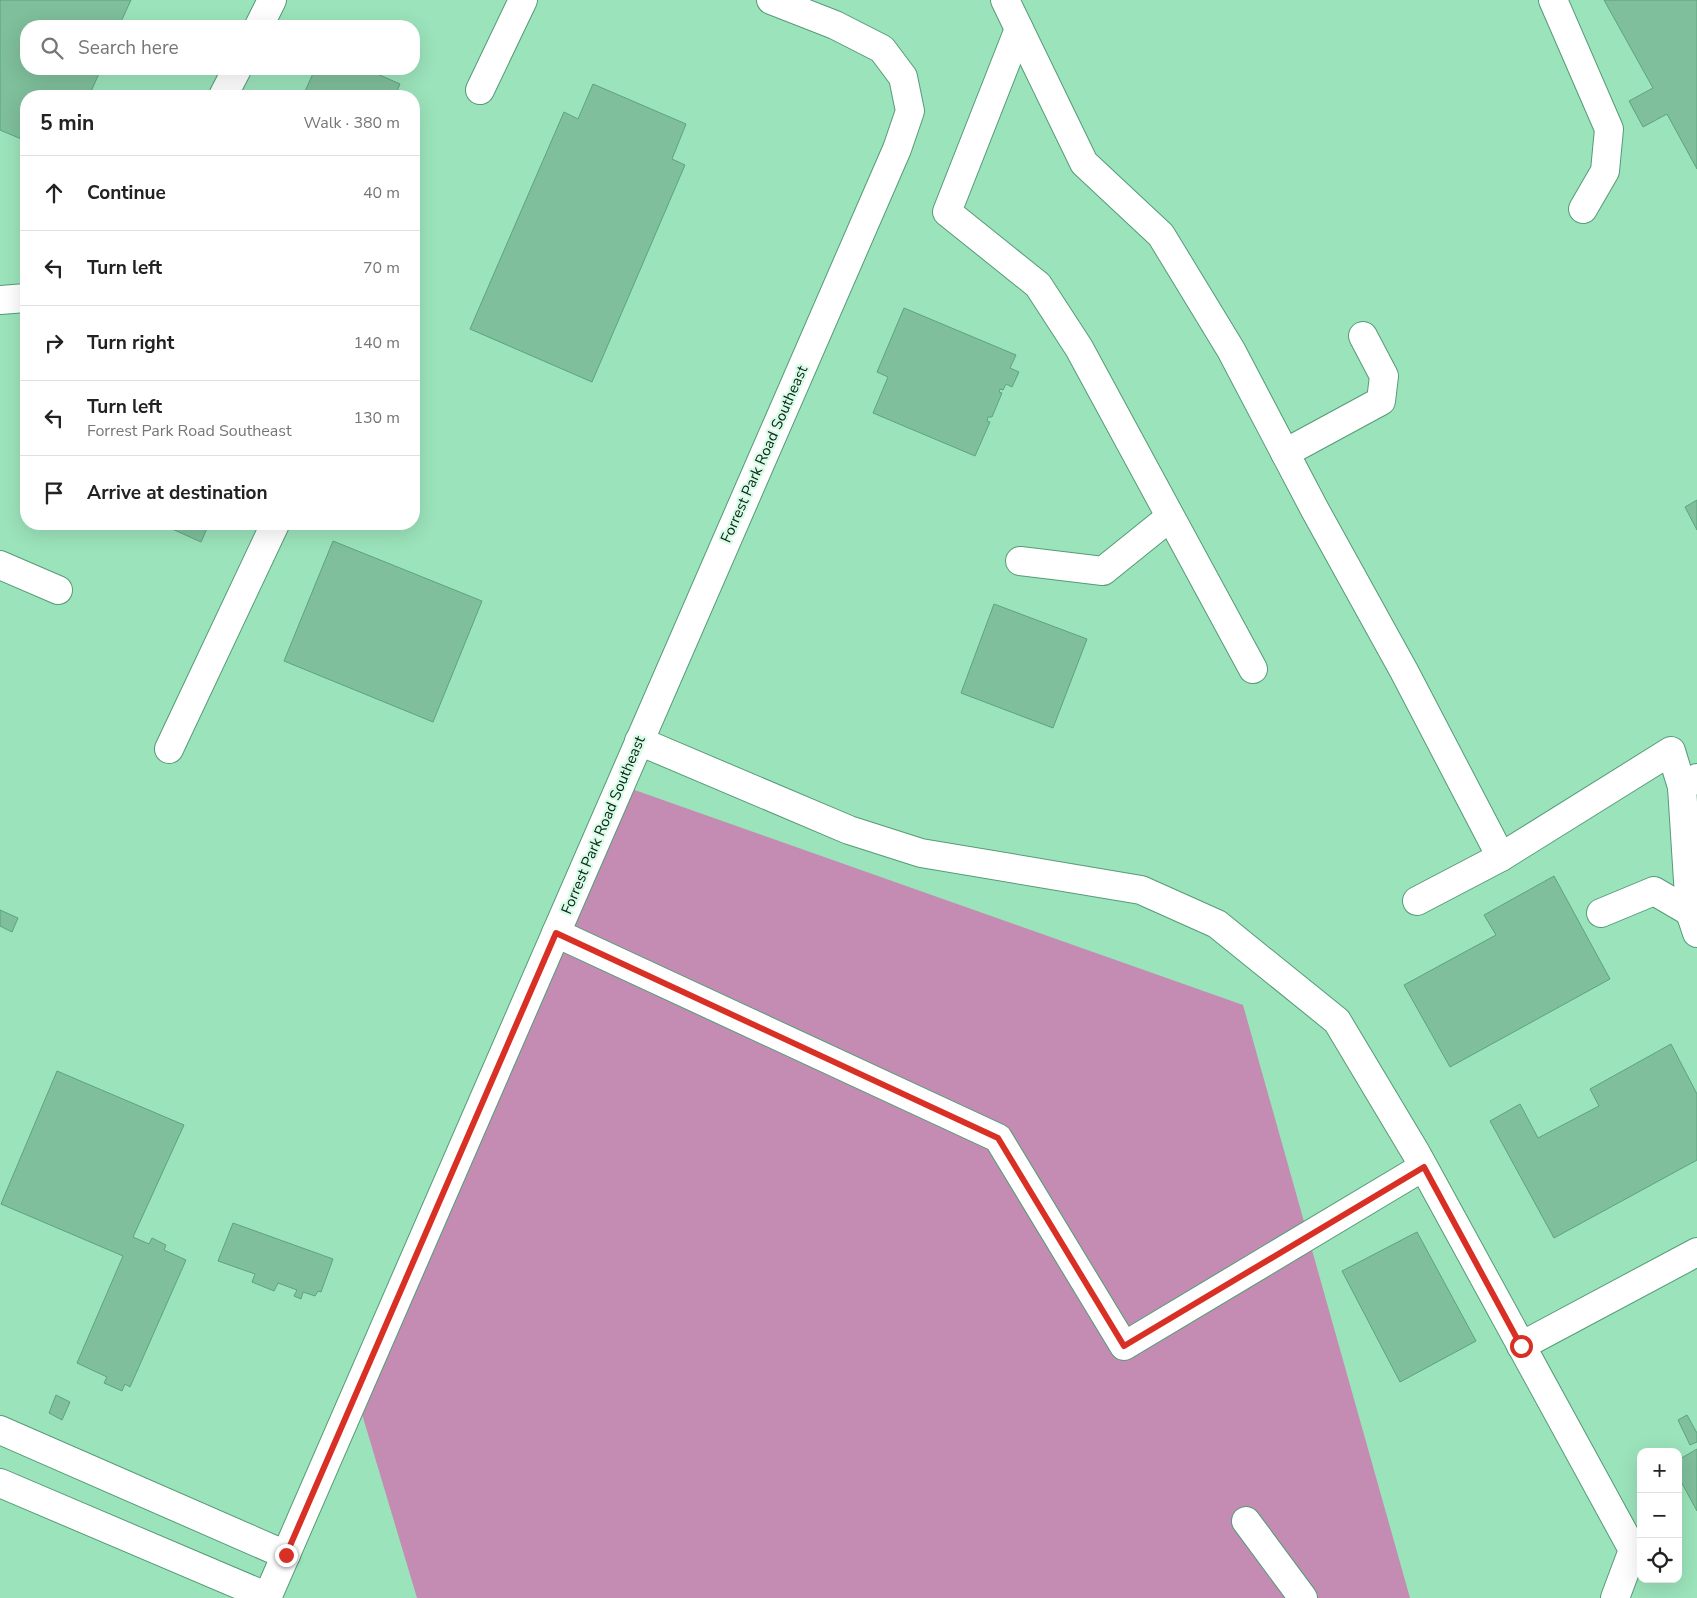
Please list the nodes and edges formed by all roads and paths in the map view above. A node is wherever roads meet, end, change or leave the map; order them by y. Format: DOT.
graph roads {
  1 [pos="272,0"];
  2 [pos="523,0"];
  3 [pos="771,0"];
  4 [pos="1005,0"];
  5 [pos="1553,0"];
  6 [pos="262,20"];
  7 [pos="1018,29"];
  8 [pos="234,75"];
  9 [pos="227,90"];
  10 [pos="480,90"];
  11 [pos="1583,209"];
  12 [pos="20,298"];
  13 [pos="0,300"];
  14 [pos="1363,336"];
  15 [pos="1285,453"];
  16 [pos="1170,517"];
  17 [pos="273,530"];
  18 [pos="1020,561"];
  19 [pos="0,565"];
  20 [pos="58,590"];
  21 [pos="1253,669"];
  22 [pos="639,741"];
  23 [pos="169,749"];
  24 [pos="1689,782"];
  25 [pos="1501,857"];
  26 [pos="1417,901"];
  27 [pos="1601,913"];
  28 [pos="1695,918"];
  29 [pos="556,933"];
  30 [pos="1424,1167"];
  31 [pos="1697,1252"];
  32 [pos="1521,1346"];
  33 [pos="0,1430"];
  34 [pos="0,1483"];
  35 [pos="1246,1521"];
  36 [pos="286,1555"];
  37 [pos="268,1598"];
  38 [pos="1303,1598"];
  39 [pos="1615,1598"];
  1 -- 6 [label="street"];
  2 -- 10 [label="street"];
  3 -- 22 [label="street, Forrest Park Road Southeast"];
  4 -- 7 [label="street"];
  5 -- 11 [label="street"];
  7 -- 15 [label="street"];
  7 -- 16 [label="street"];
  8 -- 9 [label="street"];
  12 -- 13 [label="street"];
  14 -- 15 [label="street"];
  15 -- 25 [label="street"];
  16 -- 18 [label="street"];
  16 -- 21 [label="street"];
  17 -- 23 [label="street"];
  19 -- 20 [label="street"];
  22 -- 29 [label="street, Forrest Park Road Southeast"];
  22 -- 30 [label="street"];
  24 -- 25 [label="street"];
  24 -- 28 [label="street"];
  25 -- 26 [label="street"];
  27 -- 28 [label="street"];
  29 -- 30 [label="street"];
  29 -- 36 [label="street, Forrest Park Road Southeast"];
  30 -- 32 [label="street"];
  31 -- 32 [label="street"];
  32 -- 39 [label="street"];
  33 -- 36 [label="street"];
  34 -- 37 [label="street"];
  35 -- 38 [label="street"];
  36 -- 37 [label="street, Forrest Park Road Southeast"];
}
